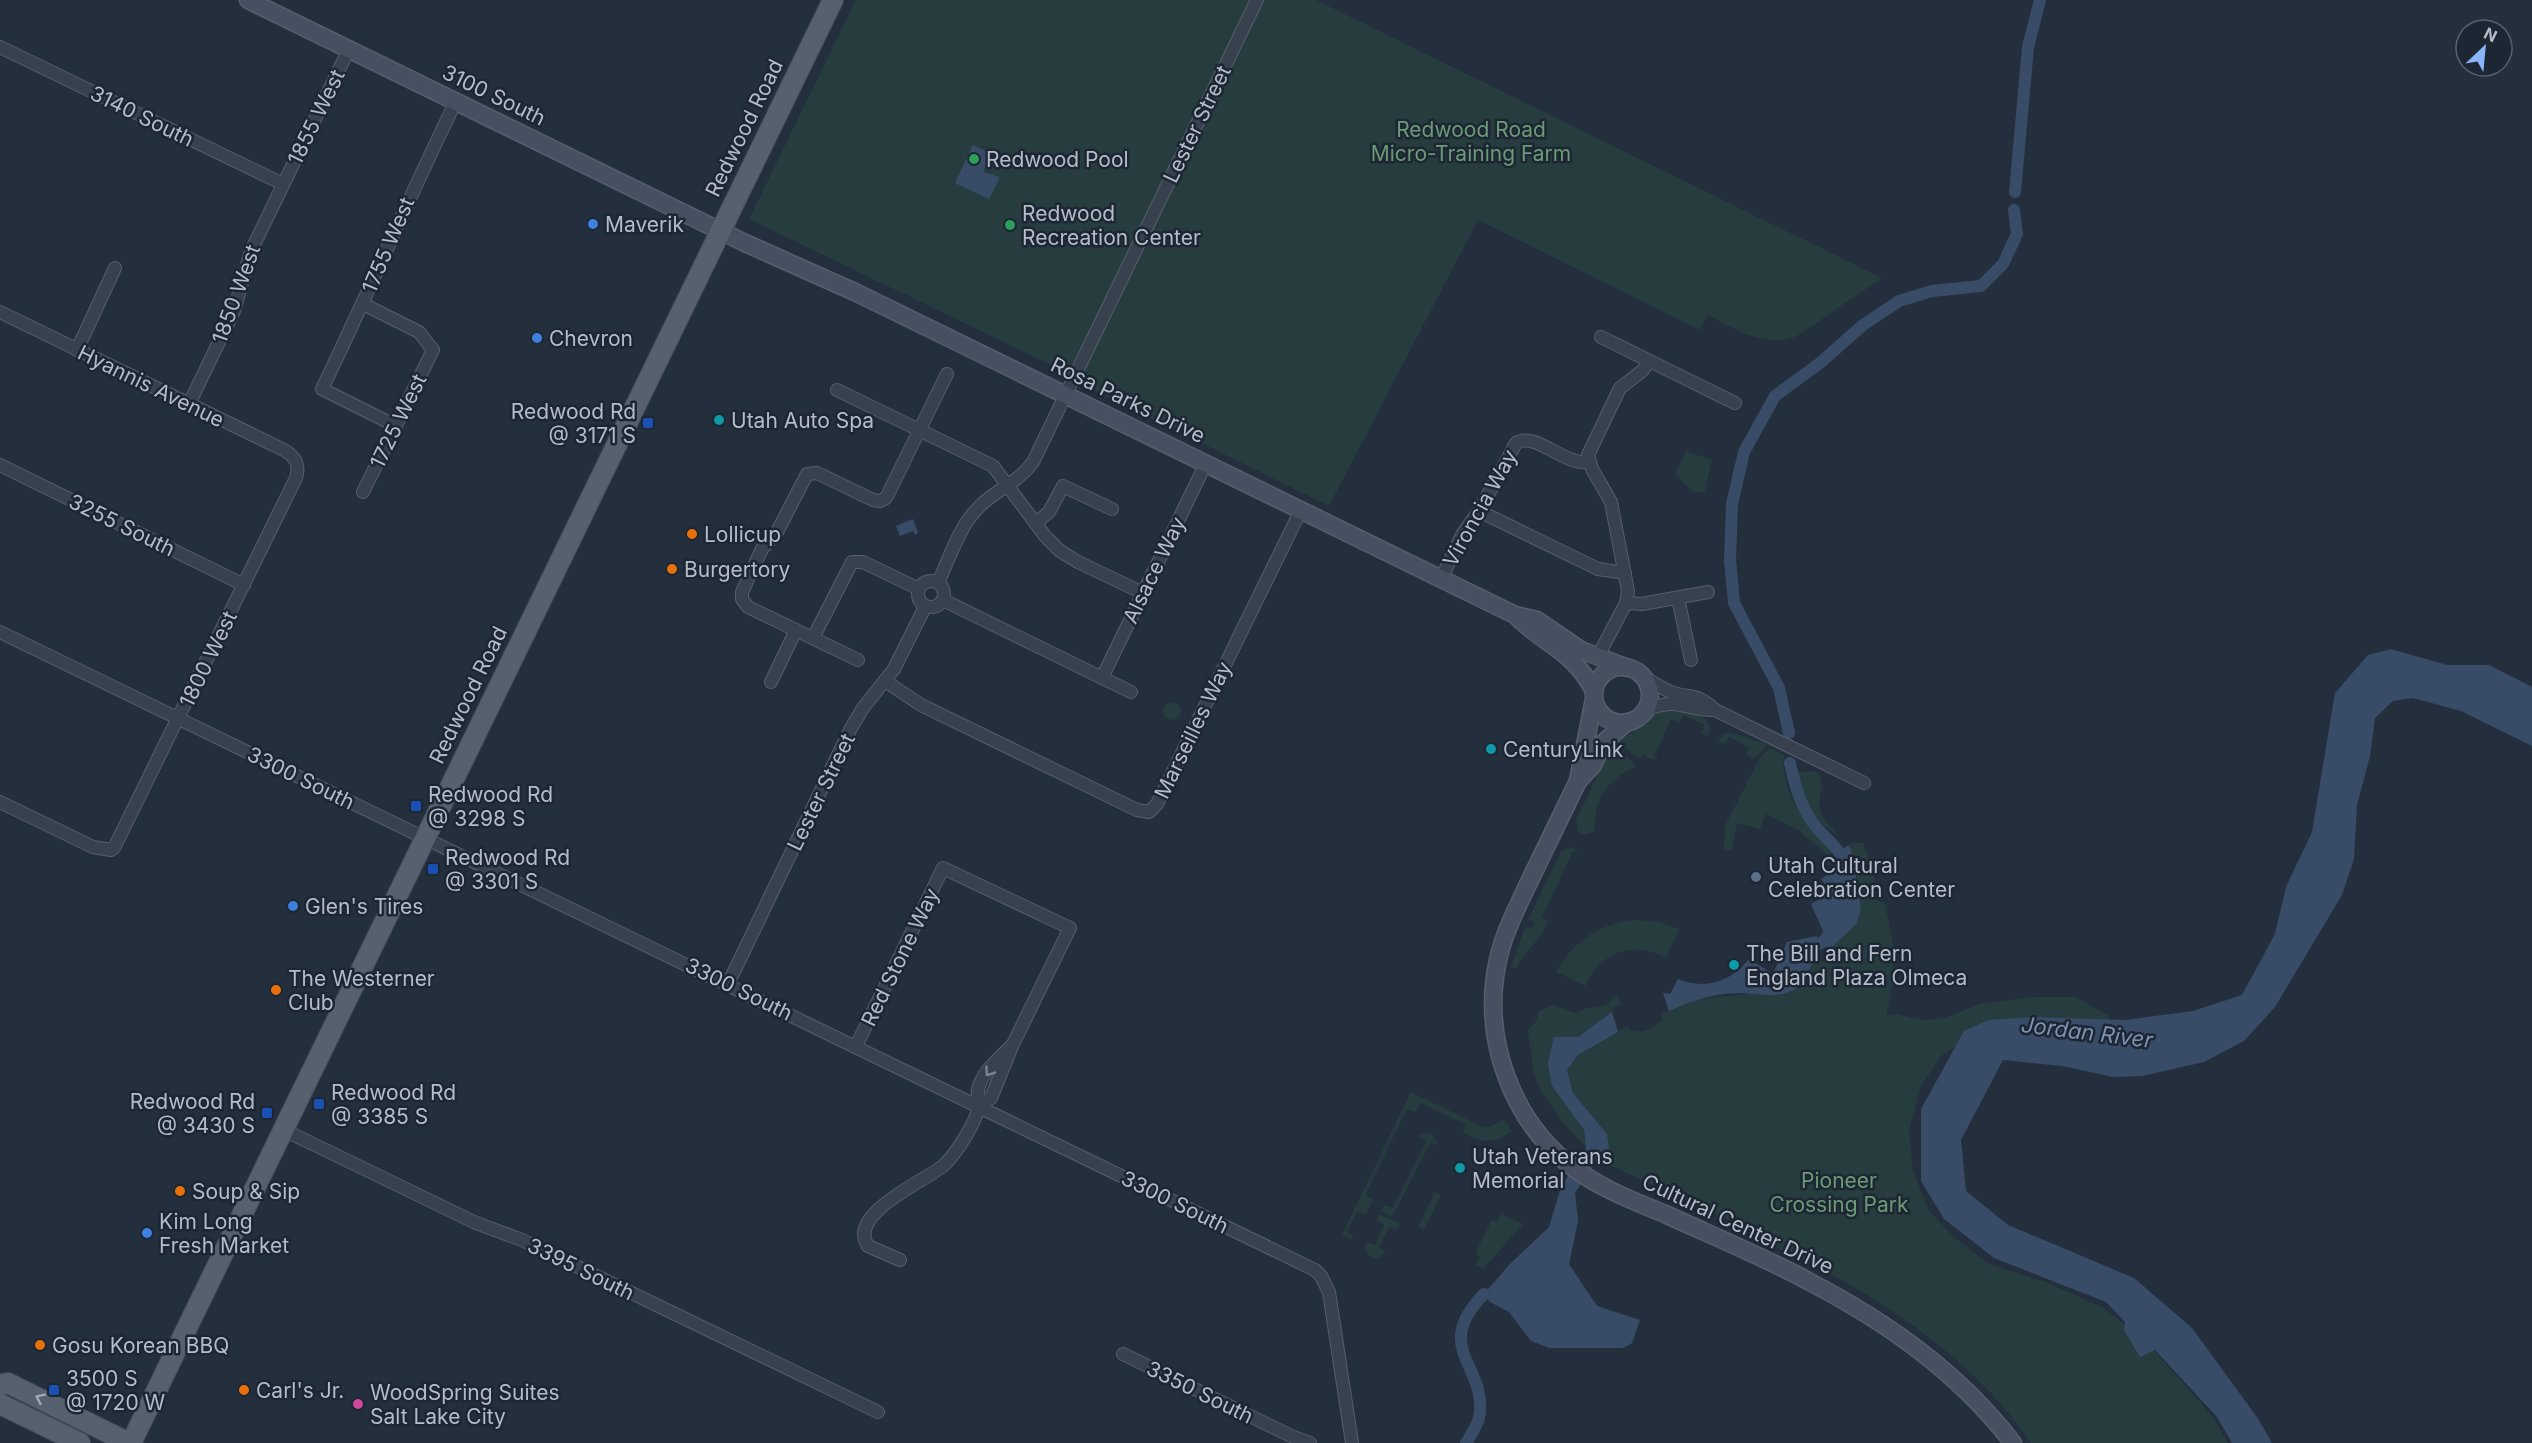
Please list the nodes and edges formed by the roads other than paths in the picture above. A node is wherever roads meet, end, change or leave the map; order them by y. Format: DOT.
graph roads {
  1 [pos="248,0"];
  2 [pos="833,0"];
  3 [pos="1257,0"];
  4 [pos="0,47"];
  5 [pos="349,49"];
  6 [pos="456,101"];
  7 [pos="283,184"];
  8 [pos="720,230"];
  9 [pos="115,268"];
  10 [pos="363,304"];
  11 [pos="0,312"];
  12 [pos="1601,337"];
  13 [pos="76,350"];
  14 [pos="1649,361"];
  15 [pos="947,374"];
  16 [pos="837,390"];
  17 [pos="1065,394"];
  18 [pos="1735,403"];
  19 [pos="189,404"];
  20 [pos="396,426"];
  21 [pos="920,430"];
  22 [pos="1589,462"];
  23 [pos="1206,463"];
  24 [pos="298,464"];
  25 [pos="0,465"];
  26 [pos="1008,486"];
  27 [pos="363,492"];
  28 [pos="1112,509"];
  29 [pos="1301,510"];
  30 [pos="1479,511"];
  31 [pos="1036,523"];
  32 [pos="1625,573"];
  33 [pos="1441,579"];
  34 [pos="938,583"];
  35 [pos="244,585"];
  36 [pos="919,589"];
  37 [pos="1708,592"];
  38 [pos="1143,593"];
  39 [pos="1678,598"];
  40 [pos="943,600"];
  41 [pos="1626,603"];
  42 [pos="925,607"];
  43 [pos="1515,615"];
  44 [pos="796,630"];
  45 [pos="0,632"];
  46 [pos="813,638"];
  47 [pos="1598,658"];
  48 [pos="858,660"];
  49 [pos="1691,660"];
  50 [pos="1635,671"];
  51 [pos="1102,678"];
  52 [pos="885,681"];
  53 [pos="771,682"];
  54 [pos="1131,692"];
  55 [pos="1594,694"];
  56 [pos="1646,710"];
  57 [pos="1715,710"];
  58 [pos="179,719"];
  59 [pos="1627,722"];
  60 [pos="1578,781"];
  61 [pos="1864,783"];
  62 [pos="0,802"];
  63 [pos="425,838"];
  64 [pos="728,984"];
  65 [pos="856,1046"];
  66 [pos="979,1106"];
  67 [pos="284,1130"];
  68 [pos="900,1260"];
  69 [pos="1123,1354"];
  70 [pos="0,1385"];
  71 [pos="0,1404"];
  72 [pos="878,1412"];
  73 [pos="80,1443"];
  74 [pos="130,1443"];
  75 [pos="1310,1443"];
  76 [pos="1352,1443"];
  77 [pos="2013,1443"];
  1 -- 5 [label="street, 3100 South"];
  2 -- 8 [label="main road, Redwood Road"];
  3 -- 17 [label="street, Lester Street"];
  4 -- 7 [label="street, 3140 South"];
  5 -- 6 [label="street, 3100 South"];
  5 -- 7 [label="street, 1855 West"];
  6 -- 8 [label="street, 3100 South"];
  6 -- 10 [label="street, 1755 West"];
  7 -- 19 [label="street, 1850 West"];
  8 -- 17 [label="street, Rosa Parks Drive"];
  8 -- 63 [label="main road, Redwood Road"];
  9 -- 13 [label="street"];
  10 -- 20 [label="street, 1725 West"];
  10 -- 20 [label="street, 1755 West"];
  11 -- 13 [label="street, Hyannis Avenue"];
  12 -- 14 [label="street"];
  13 -- 19 [label="street, Hyannis Avenue"];
  14 -- 18 [label="street"];
  14 -- 22 [label="street"];
  15 -- 21 [label="street"];
  16 -- 21 [label="street"];
  17 -- 23 [label="street, Rosa Parks Drive"];
  17 -- 26 [label="street, Lester Street"];
  19 -- 24 [label="street, Hyannis Avenue"];
  20 -- 27 [label="street, 1725 West"];
  21 -- 26 [label="street"];
  21 -- 44 [label="street"];
  22 -- 30 [label="street, Vironcia Way"];
  22 -- 32 [label="street"];
  23 -- 29 [label="street, Rosa Parks Drive"];
  23 -- 38 [label="street, Alsace Way"];
  24 -- 35 [label="street, 1800 West"];
  25 -- 35 [label="street, 3255 South"];
  26 -- 31 [label="street"];
  26 -- 34 [label="street, Lester Street"];
  28 -- 31 [label="street"];
  29 -- 33 [label="street, Rosa Parks Drive"];
  29 -- 52 [label="street, Marseilles Way"];
  30 -- 32 [label="street"];
  30 -- 33 [label="street, Vironcia Way"];
  31 -- 38 [label="street"];
  32 -- 41 [label="street"];
  33 -- 43 [label="street, Rosa Parks Drive"];
  34 -- 36 [label="street"];
  34 -- 40 [label="street"];
  35 -- 58 [label="street, 1800 West"];
  36 -- 42 [label="street"];
  36 -- 46 [label="street"];
  37 -- 39 [label="street"];
  38 -- 51 [label="street, Alsace Way"];
  39 -- 41 [label="street"];
  39 -- 49 [label="street"];
  40 -- 42 [label="street"];
  40 -- 51 [label="street"];
  41 -- 47 [label="street"];
  42 -- 52 [label="street, Lester Street"];
  43 -- 47 [label="street, Rosa Parks Drive"];
  43 -- 55 [label="street, Rosa Parks Drive"];
  44 -- 46 [label="street"];
  44 -- 53 [label="street"];
  45 -- 58 [label="street, 3300 South"];
  46 -- 48 [label="street"];
  47 -- 50 [label="street, Rosa Parks Drive"];
  50 -- 55 [label="street"];
  50 -- 56 [label="street"];
  50 -- 57 [label="street, Rosa Parks Drive"];
  51 -- 54 [label="street"];
  52 -- 64 [label="street, Lester Street"];
  55 -- 59 [label="street"];
  55 -- 60 [label="street, Cultural Center Drive"];
  56 -- 57 [label="street, Rosa Parks Drive"];
  56 -- 59 [label="street"];
  57 -- 61 [label="street, Rosa Parks Drive"];
  58 -- 62 [label="street, 1800 West"];
  58 -- 63 [label="street, 3300 South"];
  59 -- 60 [label="street, Cultural Center Drive"];
  60 -- 77 [label="street, Cultural Center Drive"];
  63 -- 64 [label="street, 3300 South"];
  63 -- 67 [label="main road, Redwood Road"];
  64 -- 65 [label="street, 3300 South"];
  65 -- 66 [label="street, 3300 South"];
  65 -- 66 [label="street, Red Stone Way"];
  66 -- 68 [label="street"];
  66 -- 76 [label="street, 3300 South"];
  67 -- 72 [label="street, 3395 South"];
  67 -- 74 [label="main road, Redwood Road"];
  69 -- 75 [label="street, 3350 South"];
  74 -- 70 [label="main road, one-way"];
  71 -- 73 [label="main road"];
}
